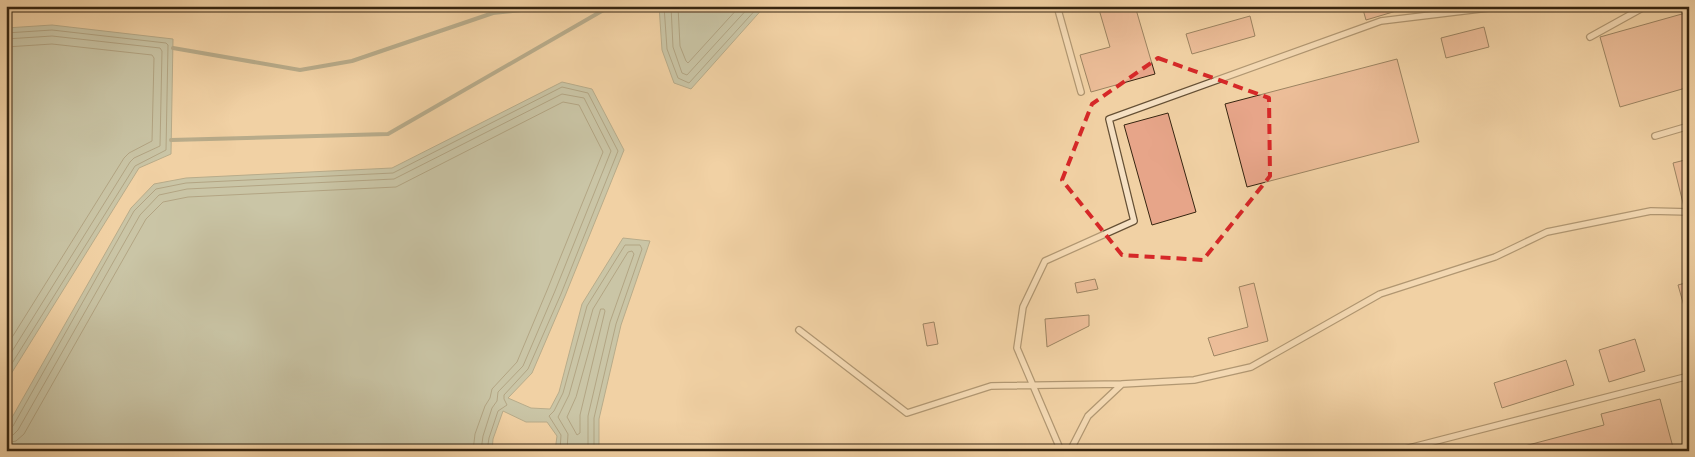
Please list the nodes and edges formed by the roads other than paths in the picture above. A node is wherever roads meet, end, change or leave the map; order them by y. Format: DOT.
graph roads {
  1 [pos="1057,6"];
  2 [pos="1505,6"];
  3 [pos="1646,6"];
  4 [pos="1590,37"];
  5 [pos="1081,92"];
  6 [pos="1689,126"];
  7 [pos="1655,136"];
  8 [pos="1689,212"];
  9 [pos="800,330"];
  10 [pos="1689,376"];
  11 [pos="1122,384"];
  12 [pos="1033,385"];
  13 [pos="1400,450"];
  14 [pos="1061,451"];
  15 [pos="1070,451"];
  1 -- 5 [label="lane"];
  2 -- 12 [label="lane"];
  3 -- 4 [label="lane"];
  6 -- 7 [label="lane"];
  8 -- 11 [label="lane"];
  9 -- 12 [label="lane"];
  10 -- 13 [label="lane"];
  11 -- 12 [label="lane"];
  11 -- 15 [label="lane"];
  12 -- 14 [label="lane"];
}
